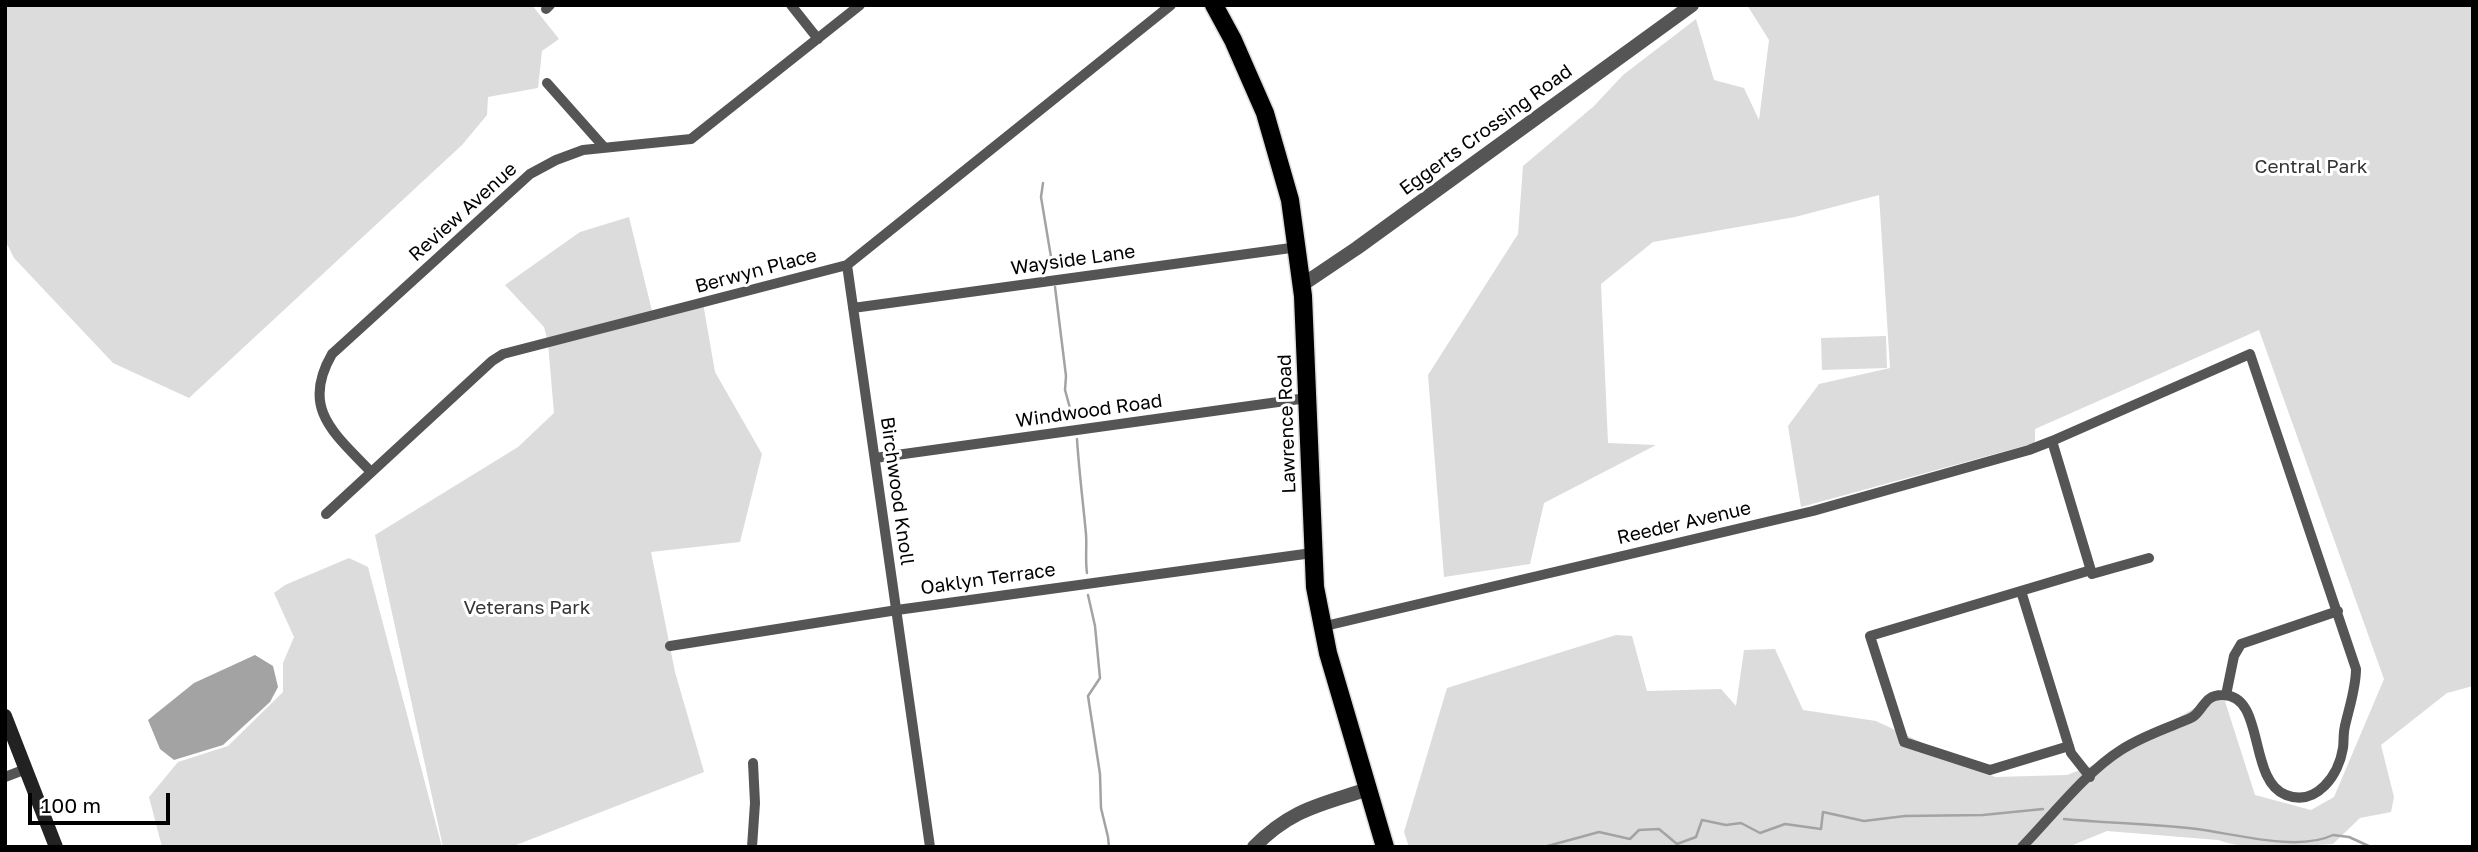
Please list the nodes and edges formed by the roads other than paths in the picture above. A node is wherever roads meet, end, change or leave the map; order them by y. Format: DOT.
graph roads {
  1 [pos="791,5"];
  2 [pos="860,5"];
  3 [pos="1171,5"];
  4 [pos="1214,5"];
  5 [pos="1692,5"];
  6 [pos="818,39"];
  7 [pos="547,83"];
  8 [pos="603,146"];
  9 [pos="1298,247"];
  10 [pos="846,265"];
  11 [pos="1302,285"];
  12 [pos="853,308"];
  13 [pos="1307,398"];
  14 [pos="2052,440"];
  15 [pos="875,458"];
  16 [pos="372,472"];
  17 [pos="330,510"];
  18 [pos="1312,553"];
  19 [pos="2149,558"];
  20 [pos="2091,570"];
  21 [pos="2021,591"];
  22 [pos="897,610"];
  23 [pos="2338,611"];
  24 [pos="1321,627"];
  25 [pos="670,646"];
  26 [pos="2226,695"];
  27 [pos="5,716"];
  28 [pos="2069,746"];
  29 [pos="753,763"];
  30 [pos="26,769"];
  31 [pos="5,777"];
  32 [pos="2090,777"];
  33 [pos="1368,789"];
  34 [pos="56,847"];
  35 [pos="752,847"];
  36 [pos="930,847"];
  37 [pos="1254,847"];
  38 [pos="1385,847"];
  39 [pos="2022,847"];
  1 -- 6 [label="street"];
  2 -- 6 [label="street, Review Avenue"];
  3 -- 10 [label="street, Berwyn Place"];
  4 -- 9 [label="main road, Lawrence Road"];
  5 -- 11 [label="street, Eggerts Crossing Road"];
  6 -- 8 [label="street, Review Avenue"];
  7 -- 8 [label="street"];
  8 -- 16 [label="street, Review Avenue"];
  9 -- 11 [label="main road, Lawrence Road"];
  9 -- 12 [label="street, Wayside Lane"];
  10 -- 12 [label="street, Birchwood Knoll"];
  10 -- 16 [label="street, Berwyn Place"];
  11 -- 13 [label="main road, Lawrence Road"];
  12 -- 15 [label="street, Birchwood Knoll"];
  13 -- 15 [label="street, Windwood Road"];
  13 -- 18 [label="main road, Lawrence Road"];
  14 -- 20 [label="street"];
  14 -- 23 [label="street, Reeder Avenue"];
  14 -- 24 [label="street, Reeder Avenue"];
  15 -- 22 [label="street, Birchwood Knoll"];
  16 -- 17 [label="street, Berwyn Place"];
  18 -- 22 [label="street, Oaklyn Terrace"];
  18 -- 24 [label="main road, Lawrence Road"];
  19 -- 20 [label="street"];
  20 -- 21 [label="street"];
  21 -- 28 [label="street"];
  21 -- 28 [label="street"];
  22 -- 25 [label="street, Oaklyn Terrace"];
  22 -- 36 [label="street, Birchwood Knoll"];
  23 -- 26 [label="street"];
  23 -- 26 [label="street"];
  24 -- 33 [label="main road, Lawrence Road"];
  26 -- 32 [label="street"];
  27 -- 30 [label="main road"];
  28 -- 32 [label="street"];
  29 -- 35 [label="street"];
  30 -- 31 [label="street"];
  30 -- 34 [label="main road"];
  32 -- 39 [label="street"];
  33 -- 37 [label="street"];
  33 -- 38 [label="main road, Lawrence Road"];
}
